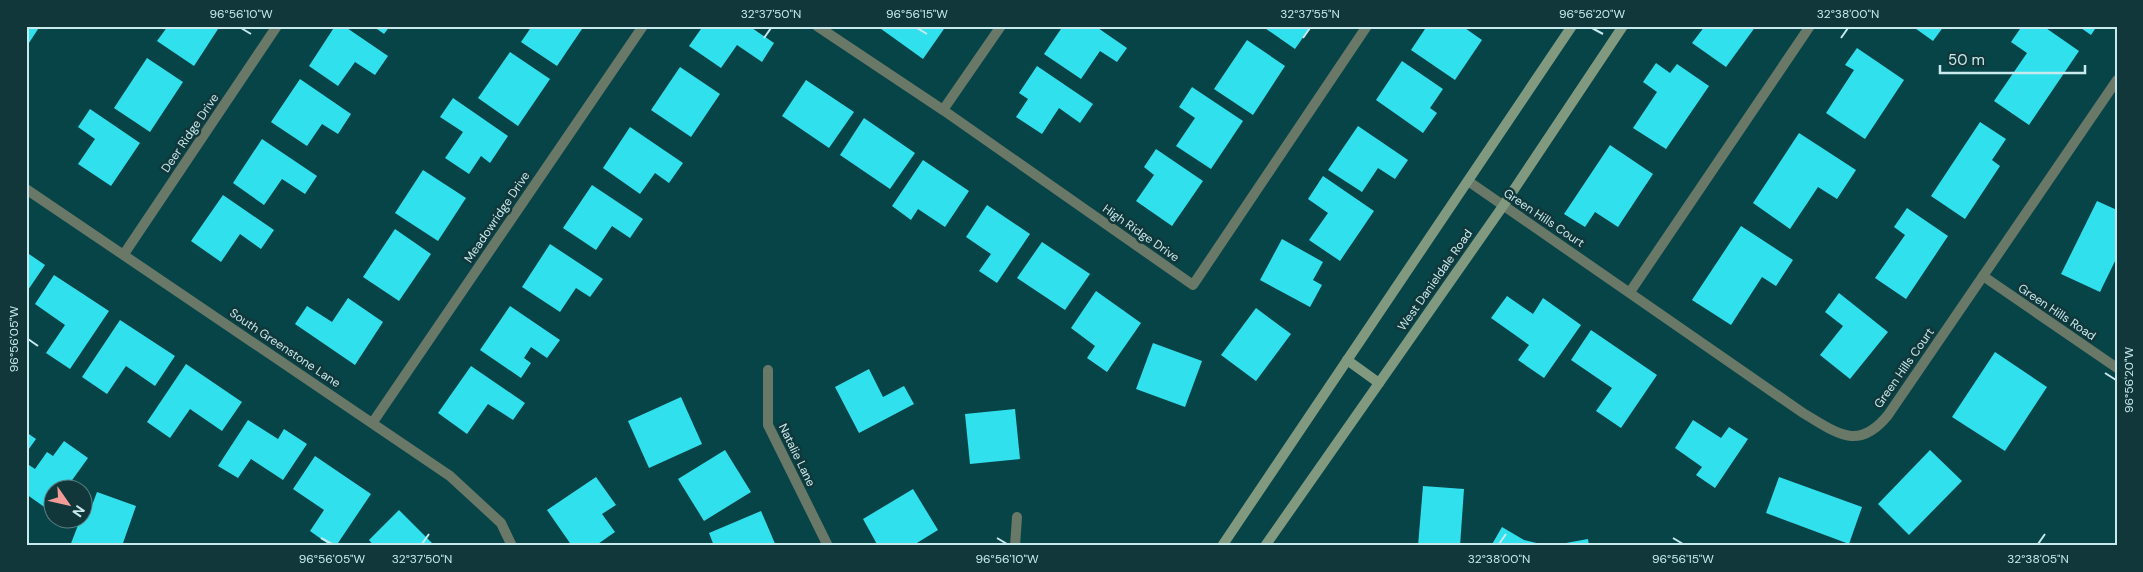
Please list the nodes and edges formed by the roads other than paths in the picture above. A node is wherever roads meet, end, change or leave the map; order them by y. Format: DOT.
graph roads {
  1 [pos="278,26"];
  2 [pos="642,26"];
  3 [pos="817,26"];
  4 [pos="1001,26"];
  5 [pos="1367,26"];
  6 [pos="1572,26"];
  7 [pos="1623,26"];
  8 [pos="1810,26"];
  9 [pos="2117,80"];
  10 [pos="943,110"];
  11 [pos="1468,181"];
  12 [pos="26,188"];
  13 [pos="1503,206"];
  14 [pos="124,254"];
  15 [pos="1983,276"];
  16 [pos="1630,292"];
  17 [pos="1348,360"];
  18 [pos="2117,368"];
  19 [pos="768,370"];
  20 [pos="1379,383"];
  21 [pos="373,422"];
  22 [pos="1017,517"];
  23 [pos="512,546"];
  24 [pos="828,546"];
  25 [pos="1015,546"];
  26 [pos="1222,546"];
  27 [pos="1265,546"];
  1 -- 14 [label="street, Deer Ridge Drive"];
  2 -- 21 [label="street, Meadowridge Drive"];
  3 -- 10 [label="street, High Ridge Drive"];
  4 -- 10 [label="street"];
  5 -- 10 [label="street, High Ridge Drive"];
  6 -- 11 [label="main road"];
  7 -- 13 [label="main road, West Danieldale Road"];
  8 -- 16 [label="street"];
  9 -- 15 [label="street, Green Hills Court"];
  11 -- 13 [label="street, Green Hills Court"];
  11 -- 17 [label="main road"];
  12 -- 14 [label="street, South Greenstone Lane"];
  13 -- 16 [label="street, Green Hills Court"];
  13 -- 20 [label="main road, West Danieldale Road"];
  14 -- 21 [label="street, South Greenstone Lane"];
  15 -- 16 [label="street, Green Hills Court"];
  15 -- 18 [label="street, Green Hills Road"];
  17 -- 20 [label="main road"];
  17 -- 26 [label="main road"];
  19 -- 24 [label="street, Natalie Lane"];
  20 -- 27 [label="main road, West Danieldale Road"];
  21 -- 23 [label="street, South Greenstone Lane"];
  22 -- 25 [label="street"];
}
